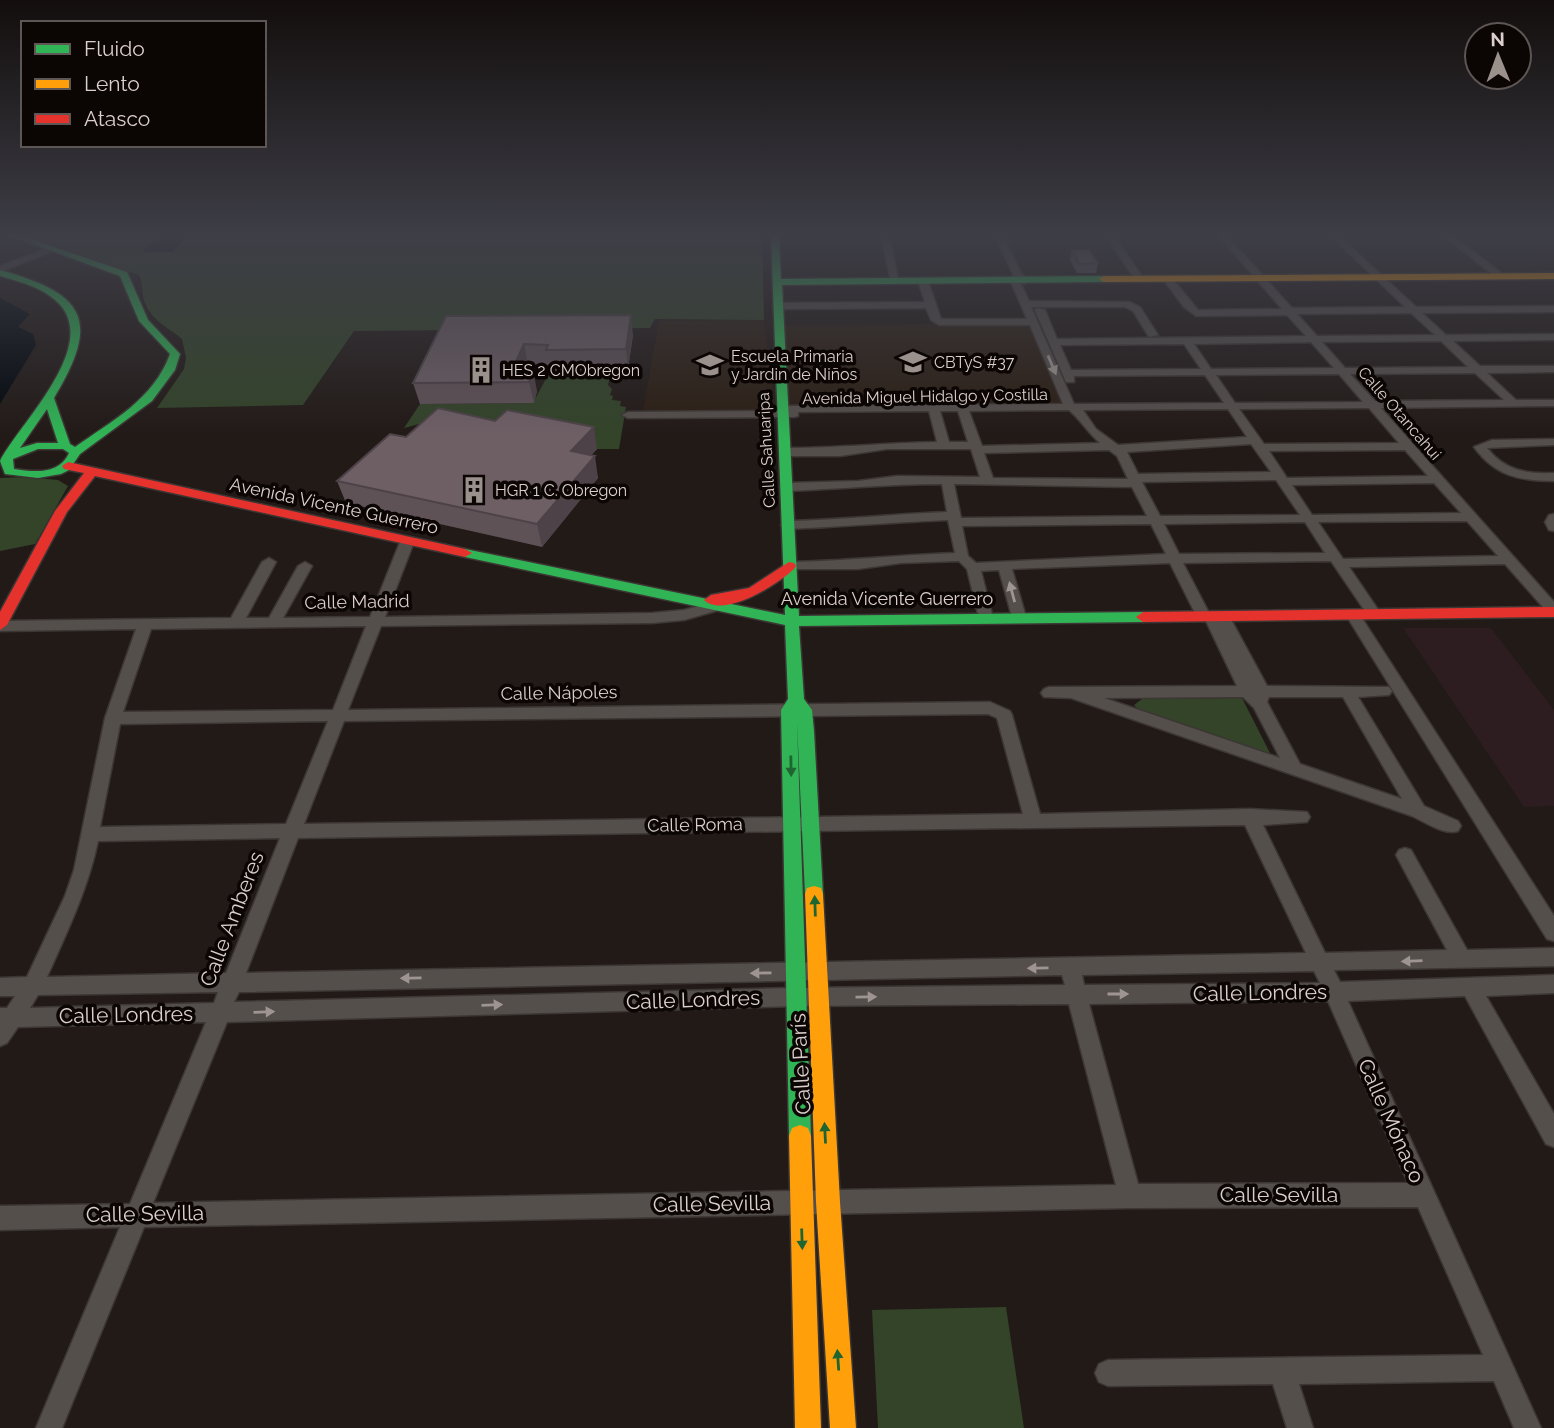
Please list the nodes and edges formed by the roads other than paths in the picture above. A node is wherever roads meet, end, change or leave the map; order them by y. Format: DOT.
graph roads {
  1 [pos="61,303"];
  2 [pos="138,303"];
  3 [pos="778,303"];
  4 [pos="1184,303"];
  5 [pos="1281,303"];
  6 [pos="1405,303"];
  7 [pos="1032,304"];
  8 [pos="930,305"];
  9 [pos="778,306"];
  10 [pos="1554,309"];
  11 [pos="1413,310"];
  12 [pos="1289,312"];
  13 [pos="1034,322"];
  14 [pos="1153,335"];
  15 [pos="1315,337"];
  16 [pos="1554,337"];
  17 [pos="1443,338"];
  18 [pos="1054,339"];
  19 [pos="1187,341"];
  20 [pos="1340,369"];
  21 [pos="1554,369"];
  22 [pos="1477,370"];
  23 [pos="1207,371"];
  24 [pos="1067,373"];
  25 [pos="48,397"];
  26 [pos="1514,404"];
  27 [pos="1234,407"];
  28 [pos="1374,407"];
  29 [pos="1549,408"];
  30 [pos="934,409"];
  31 [pos="964,409"];
  32 [pos="1081,409"];
  33 [pos="782,411"];
  34 [pos="628,415"];
  35 [pos="1554,442"];
  36 [pos="1259,444"];
  37 [pos="944,445"];
  38 [pos="1406,446"];
  39 [pos="977,447"];
  40 [pos="1116,448"];
  41 [pos="785,452"];
  42 [pos="69,455"];
  43 [pos="8,457"];
  44 [pos="93,470"];
  45 [pos="1554,477"];
  46 [pos="1282,479"];
  47 [pos="1436,479"];
  48 [pos="1134,480"];
  49 [pos="947,481"];
  50 [pos="988,482"];
  51 [pos="786,487"];
  52 [pos="1469,517"];
  53 [pos="1554,518"];
  54 [pos="954,519"];
  55 [pos="1310,520"];
  56 [pos="1156,521"];
  57 [pos="788,525"];
  58 [pos="1554,527"];
  59 [pos="407,542"];
  60 [pos="962,556"];
  61 [pos="1175,559"];
  62 [pos="1337,560"];
  63 [pos="1508,560"];
  64 [pos="269,562"];
  65 [pos="305,566"];
  66 [pos="789,566"];
  67 [pos="974,567"];
  68 [pos="1005,567"];
  69 [pos="671,598"];
  70 [pos="714,607"];
  71 [pos="1554,611"];
  72 [pos="1374,614"];
  73 [pos="1353,615"];
  74 [pos="1019,617"];
  75 [pos="1213,617"];
  76 [pos="986,618"];
  77 [pos="375,621"];
  78 [pos="791,621"];
  79 [pos="274,622"];
  80 [pos="236,623"];
  81 [pos="145,624"];
  82 [pos="0,625"];
  83 [pos="1348,691"];
  84 [pos="1384,691"];
  85 [pos="1072,693"];
  86 [pos="1049,694"];
  87 [pos="1256,696"];
  88 [pos="796,707"];
  89 [pos="338,715"];
  90 [pos="113,718"];
  91 [pos="1295,770"];
  92 [pos="1418,811"];
  93 [pos="1250,816"];
  94 [pos="1301,817"];
  95 [pos="1033,820"];
  96 [pos="792,824"];
  97 [pos="812,824"];
  98 [pos="1452,826"];
  99 [pos="290,832"];
  100 [pos="90,834"];
  101 [pos="1405,855"];
  102 [pos="1554,933"];
  103 [pos="1554,957"];
  104 [pos="1462,960"];
  105 [pos="1321,963"];
  106 [pos="1070,968"];
  107 [pos="795,972"];
  108 [pos="818,973"];
  109 [pos="232,981"];
  110 [pos="1554,984"];
  111 [pos="33,986"];
  112 [pos="1470,986"];
  113 [pos="0,987"];
  114 [pos="1334,992"];
  115 [pos="1077,994"];
  116 [pos="796,997"];
  117 [pos="819,998"];
  118 [pos="220,1013"];
  119 [pos="7,1017"];
  120 [pos="0,1036"];
  121 [pos="1554,1136"];
  122 [pos="1423,1195"];
  123 [pos="1130,1196"];
  124 [pos="801,1202"];
  125 [pos="828,1202"];
  126 [pos="138,1214"];
  127 [pos="0,1218"];
  128 [pos="1501,1368"];
  129 [pos="1282,1371"];
  130 [pos="1108,1373"];
  131 [pos="49,1428"];
  132 [pos="808,1428"];
  133 [pos="843,1428"];
  134 [pos="1300,1428"];
  135 [pos="1528,1428"];
  1 -- 25 [label="street"];
  2 -- 42 [label="street"];
  3 -- 9 [label="street, Calle Sahuaripa"];
  4 -- 12 [label="street"];
  5 -- 12 [label="street, Calle Otancahui"];
  6 -- 11 [label="street"];
  7 -- 13 [label="street"];
  7 -- 14 [label="street"];
  7 -- 18 [label="street"];
  8 -- 9 [label="street"];
  8 -- 13 [label="street"];
  9 -- 33 [label="street, Calle Sahuaripa"];
  10 -- 11 [label="street"];
  11 -- 12 [label="street"];
  11 -- 17 [label="street"];
  12 -- 15 [label="street, Calle Otancahui"];
  13 -- 32 [label="street, one-way"];
  14 -- 15 [label="street"];
  14 -- 18 [label="street"];
  15 -- 17 [label="street"];
  15 -- 19 [label="street"];
  15 -- 20 [label="street, Calle Otancahui"];
  16 -- 17 [label="street"];
  17 -- 22 [label="street"];
  18 -- 19 [label="street"];
  18 -- 24 [label="street"];
  19 -- 23 [label="street"];
  20 -- 22 [label="street"];
  20 -- 23 [label="street"];
  20 -- 28 [label="street, Calle Otancahui"];
  21 -- 22 [label="street"];
  22 -- 26 [label="street"];
  23 -- 24 [label="street"];
  23 -- 27 [label="street"];
  24 -- 32 [label="street"];
  25 -- 42 [label="street"];
  25 -- 43 [label="street"];
  26 -- 28 [label="street, Avenida Miguel Hidalgo y Costilla"];
  26 -- 29 [label="street, Avenida Miguel Hidalgo y Costilla"];
  27 -- 28 [label="street, Avenida Miguel Hidalgo y Costilla"];
  27 -- 32 [label="street, Avenida Miguel Hidalgo y Costilla"];
  27 -- 36 [label="street"];
  28 -- 29 [label="street, Avenida Miguel Hidalgo y Costilla"];
  28 -- 38 [label="street, Calle Otancahui"];
  30 -- 31 [label="street, Avenida Miguel Hidalgo y Costilla"];
  30 -- 33 [label="street, Avenida Miguel Hidalgo y Costilla"];
  30 -- 37 [label="street"];
  31 -- 32 [label="street, Avenida Miguel Hidalgo y Costilla"];
  31 -- 39 [label="street"];
  32 -- 40 [label="street"];
  33 -- 34 [label="street, Avenida Miguel Hidalgo y Costilla"];
  33 -- 41 [label="street, Calle Sahuaripa"];
  35 -- 45 [label="street"];
  36 -- 38 [label="street"];
  36 -- 40 [label="street"];
  36 -- 46 [label="street"];
  37 -- 39 [label="street"];
  37 -- 41 [label="street"];
  38 -- 47 [label="street, Calle Otancahui"];
  39 -- 40 [label="street"];
  39 -- 50 [label="street"];
  40 -- 48 [label="street"];
  41 -- 51 [label="street, Calle Sahuaripa"];
  42 -- 43 [label="street"];
  42 -- 43 [label="street, Avenida Vicente Guerrero"];
  42 -- 44 [label="street, Avenida Vicente Guerrero"];
  44 -- 59 [label="street, Avenida Vicente Guerrero"];
  44 -- 82 [label="street"];
  46 -- 47 [label="street"];
  46 -- 48 [label="street"];
  46 -- 55 [label="street"];
  47 -- 52 [label="street, Calle Otancahui"];
  48 -- 50 [label="street"];
  48 -- 56 [label="street"];
  49 -- 50 [label="street"];
  49 -- 51 [label="street"];
  49 -- 54 [label="street"];
  51 -- 57 [label="street, Calle Sahuaripa"];
  52 -- 55 [label="street"];
  52 -- 63 [label="street, Calle Otancahui"];
  53 -- 58 [label="street"];
  54 -- 56 [label="street"];
  54 -- 57 [label="street"];
  54 -- 60 [label="street"];
  55 -- 56 [label="street"];
  55 -- 62 [label="street"];
  56 -- 61 [label="street"];
  57 -- 66 [label="street, Calle Sahuaripa"];
  59 -- 69 [label="street, Avenida Vicente Guerrero"];
  59 -- 77 [label="street, Calle Amberes"];
  60 -- 66 [label="street"];
  60 -- 67 [label="street"];
  61 -- 62 [label="street"];
  61 -- 68 [label="street"];
  61 -- 75 [label="street"];
  62 -- 63 [label="street"];
  62 -- 72 [label="street"];
  63 -- 71 [label="street, Calle Otancahui"];
  64 -- 80 [label="street"];
  65 -- 79 [label="street"];
  66 -- 69 [label="street"];
  66 -- 78 [label="street, Calle Sahuaripa"];
  67 -- 68 [label="street"];
  67 -- 76 [label="street"];
  74 -- 68 [label="street, one-way"];
  69 -- 70 [label="street, Avenida Vicente Guerrero"];
  70 -- 77 [label="street, Calle Madrid"];
  70 -- 78 [label="street, Avenida Vicente Guerrero"];
  71 -- 72 [label="street, Avenida Vicente Guerrero"];
  72 -- 73 [label="street, Avenida Vicente Guerrero"];
  73 -- 75 [label="street, Avenida Vicente Guerrero"];
  73 -- 102 [label="street"];
  74 -- 75 [label="street, Avenida Vicente Guerrero"];
  74 -- 76 [label="street, Avenida Vicente Guerrero"];
  75 -- 87 [label="street"];
  76 -- 78 [label="street, Avenida Vicente Guerrero"];
  77 -- 79 [label="street, Calle Madrid"];
  77 -- 89 [label="street, Calle Amberes"];
  78 -- 88 [label="street, Calle París"];
  79 -- 80 [label="street, Calle Madrid"];
  80 -- 81 [label="street, Calle Madrid"];
  81 -- 82 [label="street, Calle Madrid"];
  81 -- 90 [label="street"];
  83 -- 84 [label="street"];
  83 -- 87 [label="street"];
  83 -- 92 [label="street"];
  85 -- 86 [label="street"];
  85 -- 87 [label="street"];
  85 -- 91 [label="street"];
  87 -- 91 [label="street"];
  88 -- 89 [label="street, Calle Nápoles"];
  88 -- 95 [label="street, Calle Nápoles"];
  88 -- 96 [label="street, Calle París, one-way"];
  88 -- 97 [label="street, Calle París"];
  89 -- 90 [label="street, Calle Nápoles"];
  89 -- 99 [label="street, Calle Amberes"];
  90 -- 100 [label="street"];
  91 -- 92 [label="street"];
  92 -- 98 [label="street"];
  93 -- 94 [label="street, Calle Roma"];
  93 -- 95 [label="street, Calle Roma"];
  93 -- 105 [label="street, Calle Mónaco"];
  95 -- 97 [label="street, Calle Roma"];
  96 -- 97 [label="street, Calle Roma"];
  96 -- 99 [label="street, Calle Roma"];
  96 -- 107 [label="street, Calle París"];
  108 -- 97 [label="street, Calle París, one-way"];
  99 -- 100 [label="street, Calle Roma"];
  99 -- 109 [label="street, Calle Amberes"];
  100 -- 111 [label="street"];
  101 -- 104 [label="street"];
  103 -- 104 [label="street, Calle Londres"];
  104 -- 105 [label="street, Calle Londres, one-way"];
  105 -- 106 [label="street, Calle Londres"];
  105 -- 114 [label="street, Calle Mónaco"];
  106 -- 108 [label="street, Calle Londres, one-way"];
  106 -- 115 [label="street"];
  107 -- 108 [label="street, Calle Londres"];
  107 -- 109 [label="street, Calle Londres, one-way"];
  107 -- 116 [label="street, Calle París"];
  108 -- 117 [label="street, Calle París"];
  109 -- 111 [label="street, Calle Londres"];
  109 -- 118 [label="street, Calle Amberes"];
  110 -- 112 [label="street, Calle Londres"];
  111 -- 113 [label="street, Calle Londres"];
  111 -- 119 [label="street"];
  112 -- 114 [label="street, Calle Londres"];
  112 -- 121 [label="street"];
  115 -- 114 [label="street, Calle Londres, one-way"];
  114 -- 122 [label="street, Calle Mónaco"];
  117 -- 115 [label="street, Calle Londres, one-way"];
  115 -- 123 [label="street"];
  116 -- 117 [label="street, Calle Londres"];
  118 -- 116 [label="street, Calle Londres, one-way"];
  116 -- 124 [label="street, Calle París"];
  125 -- 117 [label="street, Calle París, one-way"];
  118 -- 119 [label="street, Calle Londres"];
  118 -- 126 [label="street, Calle Amberes"];
  119 -- 120 [label="street"];
  122 -- 123 [label="street, Calle Sevilla"];
  122 -- 128 [label="street, Calle Mónaco"];
  123 -- 125 [label="street, Calle Sevilla"];
  124 -- 125 [label="street, Calle Sevilla"];
  124 -- 126 [label="street, Calle Sevilla"];
  124 -- 132 [label="street, Calle París, one-way"];
  133 -- 125 [label="street, Calle París, one-way"];
  126 -- 127 [label="street, Calle Sevilla"];
  126 -- 131 [label="street, Calle Amberes"];
  128 -- 129 [label="street"];
  128 -- 135 [label="street, Calle Mónaco"];
  129 -- 130 [label="street"];
  129 -- 134 [label="street"];
}
